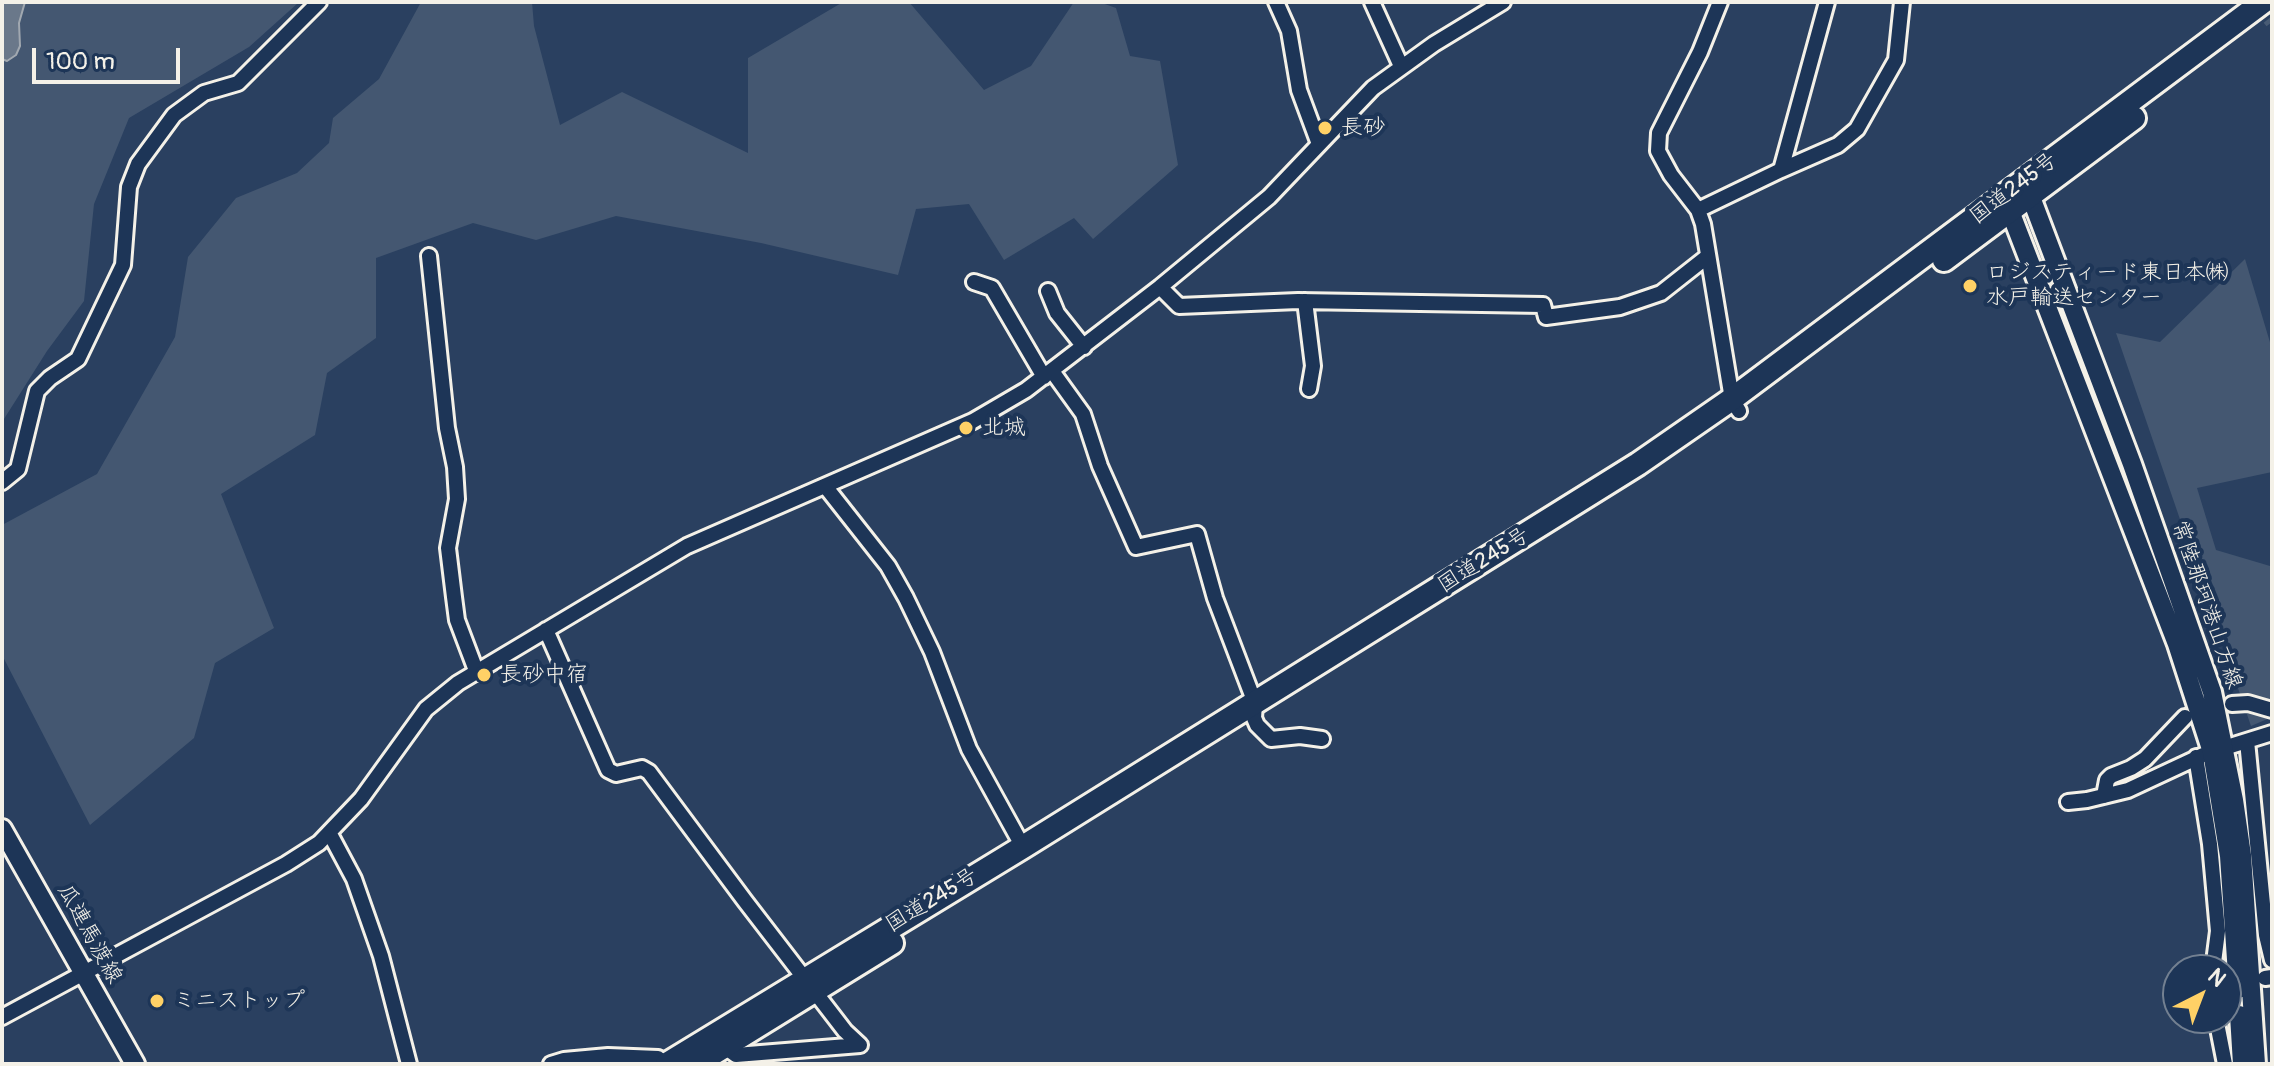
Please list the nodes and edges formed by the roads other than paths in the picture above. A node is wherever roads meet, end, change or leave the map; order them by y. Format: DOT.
graph roads {
  1 [pos="319,2"];
  2 [pos="1276,2"];
  3 [pos="1372,2"];
  4 [pos="1503,2"];
  5 [pos="1720,2"];
  6 [pos="1827,2"];
  7 [pos="1902,2"];
  8 [pos="2263,2"];
  9 [pos="2272,13"];
  10 [pos="1401,66"];
  11 [pos="1319,144"];
  12 [pos="1781,170"];
  13 [pos="2028,189"];
  14 [pos="2007,205"];
  15 [pos="1698,210"];
  16 [pos="429,256"];
  17 [pos="1708,256"];
  18 [pos="974,282"];
  19 [pos="1160,287"];
  20 [pos="1048,291"];
  21 [pos="1305,301"];
  22 [pos="1084,347"];
  23 [pos="1048,374"];
  24 [pos="1309,389"];
  25 [pos="1736,405"];
  26 [pos="2,482"];
  27 [pos="825,486"];
  28 [pos="546,630"];
  29 [pos="477,673"];
  30 [pos="2232,704"];
  31 [pos="1254,710"];
  32 [pos="2272,710"];
  33 [pos="2185,717"];
  34 [pos="2272,733"];
  35 [pos="1322,739"];
  36 [pos="2247,741"];
  37 [pos="2211,752"];
  38 [pos="2104,796"];
  39 [pos="2068,802"];
  40 [pos="2,829"];
  41 [pos="330,834"];
  42 [pos="1023,847"];
  43 [pos="2215,954"];
  44 [pos="2272,960"];
  45 [pos="84,973"];
  46 [pos="810,985"];
  47 [pos="2,1017"];
  48 [pos="2219,1034"];
  49 [pos="725,1047"];
  50 [pos="135,1064"];
  51 [pos="409,1064"];
  52 [pos="551,1064"];
  53 [pos="665,1064"];
  54 [pos="696,1064"];
  55 [pos="2225,1064"];
  56 [pos="2242,1064"];
  57 [pos="2256,1064"];
  1 -- 26 [label="street"];
  2 -- 11 [label="street"];
  3 -- 10 [label="street"];
  4 -- 10 [label="street"];
  5 -- 15 [label="street"];
  6 -- 12 [label="street"];
  7 -- 12 [label="street"];
  8 -- 13 [label="highway, 国道245号"];
  9 -- 13 [label="highway, 国道245号"];
  10 -- 11 [label="street"];
  11 -- 19 [label="street"];
  12 -- 15 [label="street"];
  13 -- 14 [label="highway, 国道245号"];
  13 -- 37 [label="main road, 常陸那珂港山方線"];
  14 -- 25 [label="highway, 国道245号"];
  14 -- 37 [label="main road, 常陸那珂港山方線"];
  15 -- 17 [label="street"];
  16 -- 29 [label="street"];
  17 -- 21 [label="street"];
  17 -- 25 [label="street"];
  18 -- 23 [label="street"];
  19 -- 21 [label="street"];
  19 -- 22 [label="street"];
  20 -- 22 [label="street"];
  21 -- 24 [label="street"];
  22 -- 23 [label="street"];
  23 -- 27 [label="street"];
  23 -- 31 [label="street"];
  25 -- 31 [label="highway, 国道245号"];
  27 -- 28 [label="street"];
  27 -- 42 [label="street"];
  28 -- 29 [label="street"];
  28 -- 46 [label="street"];
  29 -- 41 [label="street"];
  30 -- 32 [label="street"];
  31 -- 35 [label="street"];
  31 -- 42 [label="highway, 国道245号"];
  31 -- 46 [label="highway, 国道245号"];
  33 -- 38 [label="street"];
  34 -- 36 [label="street"];
  36 -- 37 [label="street"];
  36 -- 44 [label="street"];
  37 -- 38 [label="street"];
  37 -- 43 [label="street"];
  37 -- 56 [label="main road, 常陸那珂港山方線"];
  37 -- 57 [label="main road, 常陸那珂港山方線"];
  38 -- 39 [label="street"];
  40 -- 45 [label="main road, 瓜連馬渡線"];
  41 -- 45 [label="street"];
  41 -- 51 [label="street"];
  42 -- 46 [label="highway, 国道245号"];
  45 -- 47 [label="street"];
  45 -- 50 [label="main road, 瓜連馬渡線"];
  46 -- 49 [label="highway, 国道245号"];
  46 -- 49 [label="street"];
  46 -- 53 [label="highway, 国道245号"];
  48 -- 55 [label="street"];
  49 -- 54 [label="highway, 国道245号"];
  52 -- 53 [label="street"];
}
